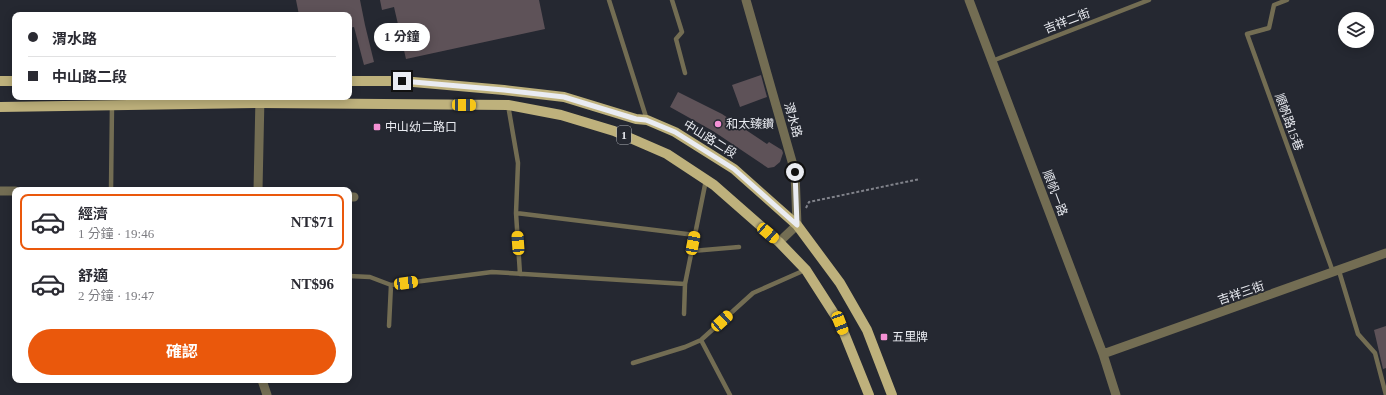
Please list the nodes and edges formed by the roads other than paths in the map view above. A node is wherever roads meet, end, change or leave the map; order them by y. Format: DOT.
graph roads {
  1 [pos="609,0"];
  2 [pos="672,0"];
  3 [pos="746,0"];
  4 [pos="969,0"];
  5 [pos="1149,0"];
  6 [pos="1287,0"];
  7 [pos="992,61"];
  8 [pos="686,73"];
  9 [pos="0,81"];
  10 [pos="12,81"];
  11 [pos="352,81"];
  12 [pos="260,100"];
  13 [pos="112,105"];
  14 [pos="508,105"];
  15 [pos="0,107"];
  16 [pos="646,120"];
  17 [pos="706,180"];
  18 [pos="111,187"];
  19 [pos="258,187"];
  20 [pos="0,191"];
  21 [pos="12,191"];
  22 [pos="516,212"];
  23 [pos="797,225"];
  24 [pos="695,235"];
  25 [pos="779,242"];
  26 [pos="739,247"];
  27 [pos="692,251"];
  28 [pos="1386,254"];
  29 [pos="806,270"];
  30 [pos="1336,272"];
  31 [pos="520,274"];
  32 [pos="352,276"];
  33 [pos="685,284"];
  34 [pos="391,285"];
  35 [pos="684,314"];
  36 [pos="389,326"];
  37 [pos="701,340"];
  38 [pos="1103,354"];
  39 [pos="633,363"];
  40 [pos="263,383"];
  41 [pos="266,395"];
  42 [pos="730,395"];
  43 [pos="869,395"];
  44 [pos="892,395"];
  45 [pos="1116,395"];
  46 [pos="1386,395"];
  1 -- 16 [label="lane"];
  2 -- 8 [label="lane"];
  3 -- 23 [label="street, 渭水路"];
  4 -- 7 [label="street, 順帆一路"];
  5 -- 7 [label="lane, 吉祥二街"];
  6 -- 30 [label="lane, 順帆路15巷"];
  7 -- 38 [label="street, 順帆一路"];
  9 -- 10 [label="main road"];
  11 -- 16 [label="main road, 中山路二段 / 1"];
  12 -- 13 [label="main road, 1"];
  12 -- 14 [label="main road, 1"];
  12 -- 19 [label="street"];
  13 -- 15 [label="main road, 1"];
  13 -- 18 [label="lane"];
  14 -- 17 [label="main road, 1"];
  14 -- 22 [label="lane"];
  16 -- 23 [label="main road, 中山路二段 / 1"];
  17 -- 24 [label="lane"];
  17 -- 25 [label="main road, 1"];
  20 -- 21 [label="street"];
  22 -- 24 [label="lane"];
  22 -- 31 [label="lane"];
  23 -- 25 [label="street"];
  23 -- 44 [label="main road, 中山路二段 / 1"];
  24 -- 27 [label="lane"];
  25 -- 29 [label="main road, 1"];
  26 -- 27 [label="lane"];
  27 -- 33 [label="lane"];
  28 -- 30 [label="street, 吉祥三街"];
  29 -- 37 [label="lane"];
  29 -- 43 [label="main road, 1"];
  30 -- 38 [label="street, 吉祥三街"];
  30 -- 46 [label="lane, 順帆路15巷"];
  31 -- 33 [label="lane"];
  31 -- 34 [label="lane"];
  32 -- 34 [label="lane"];
  33 -- 35 [label="lane"];
  34 -- 36 [label="lane"];
  37 -- 39 [label="lane"];
  37 -- 42 [label="lane"];
  38 -- 45 [label="street, 順帆一路"];
  40 -- 41 [label="street"];
}
